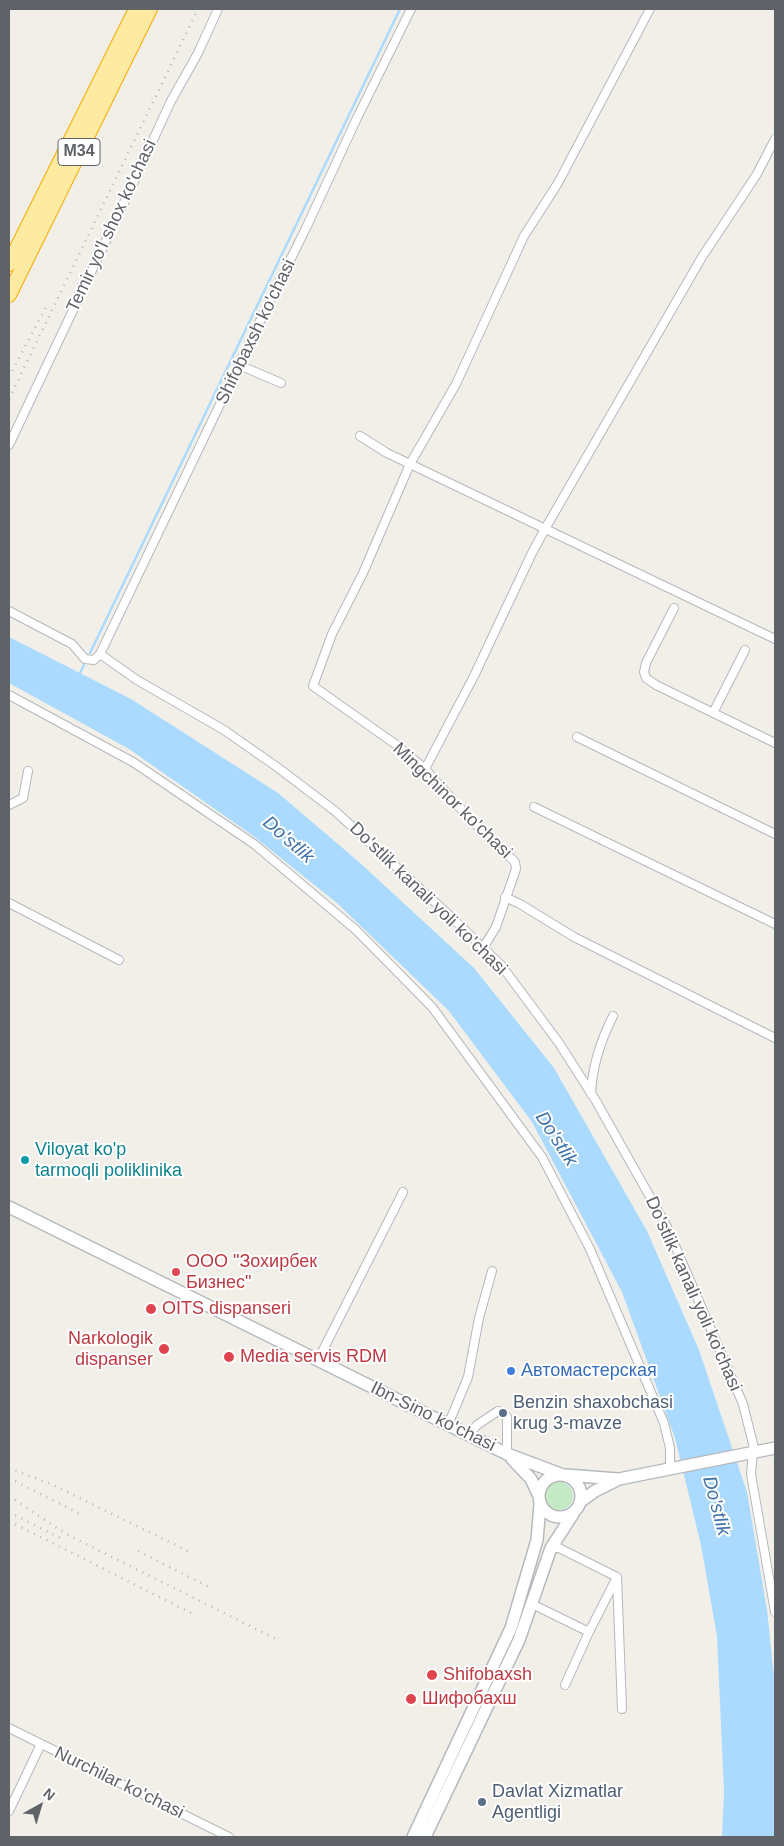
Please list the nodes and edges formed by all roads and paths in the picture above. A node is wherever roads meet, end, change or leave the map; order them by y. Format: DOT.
graph roads {
  1 [pos="136,9"];
  2 [pos="150,9"];
  3 [pos="218,9"];
  4 [pos="410,9"];
  5 [pos="650,9"];
  6 [pos="775,139"];
  7 [pos="9,264"];
  8 [pos="9,295"];
  9 [pos="239,365"];
  10 [pos="281,383"];
  11 [pos="360,436"];
  12 [pos="9,445"];
  13 [pos="410,464"];
  14 [pos="545,529"];
  15 [pos="674,608"];
  16 [pos="9,610"];
  17 [pos="775,639"];
  18 [pos="744,650"];
  19 [pos="100,654"];
  20 [pos="9,695"];
  21 [pos="713,713"];
  22 [pos="577,737"];
  23 [pos="775,743"];
  24 [pos="425,769"];
  25 [pos="28,771"];
  26 [pos="9,805"];
  27 [pos="534,807"];
  28 [pos="775,834"];
  29 [pos="505,897"];
  30 [pos="9,903"];
  31 [pos="775,924"];
  32 [pos="483,948"];
  33 [pos="119,960"];
  34 [pos="613,1016"];
  35 [pos="775,1038"];
  36 [pos="591,1094"];
  37 [pos="403,1192"];
  38 [pos="9,1208"];
  39 [pos="492,1270"];
  40 [pos="318,1360"];
  41 [pos="498,1411"];
  42 [pos="507,1417"];
  43 [pos="448,1425"];
  44 [pos="469,1435"];
  45 [pos="775,1448"];
  46 [pos="751,1453"];
  47 [pos="507,1454"];
  48 [pos="672,1467"];
  49 [pos="564,1475"];
  50 [pos="619,1479"];
  51 [pos="539,1499"];
  52 [pos="581,1501"];
  53 [pos="573,1514"];
  54 [pos="551,1548"];
  55 [pos="617,1577"];
  56 [pos="532,1604"];
  57 [pos="775,1612"];
  58 [pos="589,1632"];
  59 [pos="565,1685"];
  60 [pos="622,1709"];
  61 [pos="9,1728"];
  62 [pos="41,1744"];
  63 [pos="9,1811"];
  64 [pos="229,1837"];
  65 [pos="413,1837"];
  66 [pos="425,1837"];
  1 -- 7 [label="highway, M34"];
  2 -- 8 [label="highway, M34"];
  3 -- 12 [label="street, Temir yo'l shox ko'chasi"];
  4 -- 9 [label="street, Shifobaxsh ko'chasi"];
  5 -- 13 [label="street"];
  6 -- 14 [label="street"];
  9 -- 10 [label="street"];
  9 -- 19 [label="street, Shifobaxsh ko'chasi"];
  11 -- 13 [label="street"];
  13 -- 14 [label="street"];
  13 -- 24 [label="street, Mingchinor ko'chasi"];
  14 -- 17 [label="street"];
  14 -- 24 [label="street"];
  15 -- 21 [label="street"];
  16 -- 19 [label="street"];
  18 -- 21 [label="street"];
  19 -- 32 [label="street, Do'stlik kanali yoli ko'chasi"];
  20 -- 48 [label="street"];
  21 -- 23 [label="street"];
  22 -- 28 [label="street"];
  24 -- 29 [label="street, Mingchinor ko'chasi"];
  25 -- 26 [label="street"];
  27 -- 31 [label="street"];
  29 -- 32 [label="street, Mingchinor ko'chasi"];
  29 -- 35 [label="street"];
  30 -- 33 [label="street"];
  32 -- 36 [label="street, Do'stlik kanali yoli ko'chasi"];
  34 -- 36 [label="street"];
  36 -- 46 [label="street, Do'stlik kanali yoli ko'chasi"];
  37 -- 40 [label="street"];
  38 -- 40 [label="main road, Ibn-Sino ko'chasi"];
  39 -- 43 [label="street"];
  40 -- 43 [label="main road, Ibn-Sino ko'chasi"];
  41 -- 44 [label="street"];
  42 -- 47 [label="street"];
  43 -- 44 [label="main road, Ibn-Sino ko'chasi"];
  44 -- 47 [label="main road, Ibn-Sino ko'chasi"];
  45 -- 46 [label="main road"];
  46 -- 48 [label="main road"];
  46 -- 57 [label="street, Do'stlik kanali yoli ko'chasi"];
  47 -- 49 [label="main road"];
  47 -- 51 [label="main road"];
  48 -- 50 [label="main road"];
  49 -- 50 [label="main road"];
  49 -- 51 [label="main road"];
  49 -- 52 [label="main road"];
  50 -- 52 [label="main road"];
  51 -- 53 [label="main road"];
  51 -- 65 [label="main road"];
  52 -- 53 [label="main road"];
  53 -- 54 [label="main road"];
  54 -- 55 [label="street"];
  54 -- 56 [label="main road"];
  55 -- 58 [label="street"];
  55 -- 60 [label="street"];
  56 -- 58 [label="street"];
  56 -- 66 [label="main road"];
  58 -- 59 [label="street"];
  61 -- 62 [label="street, Nurchilar ko'chasi"];
  62 -- 63 [label="street"];
  62 -- 64 [label="street, Nurchilar ko'chasi"];
}
